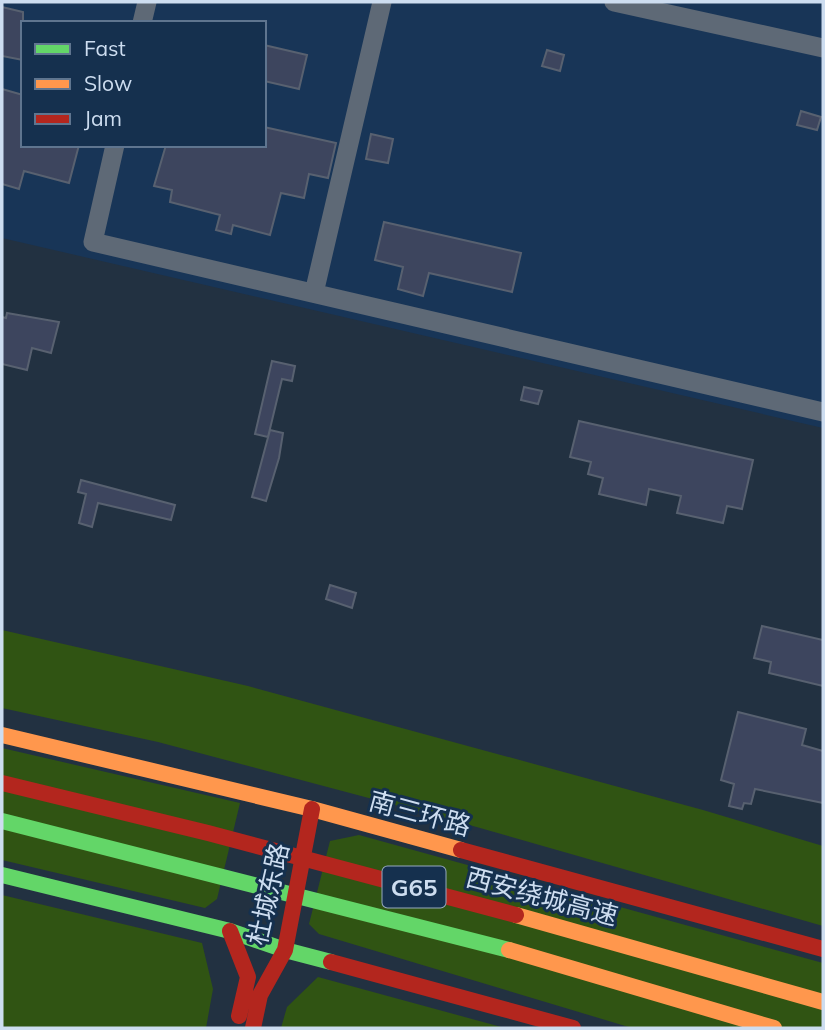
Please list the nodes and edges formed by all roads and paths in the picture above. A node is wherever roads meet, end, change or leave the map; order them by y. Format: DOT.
graph roads {
  1 [pos="147,2"];
  2 [pos="382,2"];
  3 [pos="614,2"];
  4 [pos="142,21"];
  5 [pos="823,48"];
  6 [pos="115,147"];
  7 [pos="314,293"];
  8 [pos="823,412"];
  9 [pos="2,735"];
  10 [pos="2,783"];
  11 [pos="312,809"];
  12 [pos="2,821"];
  13 [pos="2,875"];
  14 [pos="230,931"];
  15 [pos="823,949"];
  16 [pos="285,950"];
  17 [pos="823,1002"];
  18 [pos="236,1028"];
  19 [pos="253,1028"];
  20 [pos="573,1028"];
  21 [pos="774,1028"];
  1 -- 4 [label="street"];
  2 -- 7 [label="street"];
  3 -- 5 [label="street"];
  6 -- 7 [label="street"];
  7 -- 8 [label="street"];
  9 -- 11 [label="main road, 南三环路"];
  10 -- 17 [label="main road, 西安绕城高速 / G65"];
  11 -- 15 [label="main road, 南三环路"];
  11 -- 16 [label="main road, 杜城东路"];
  12 -- 21 [label="main road, G65"];
  13 -- 14 [label="main road"];
  14 -- 16 [label="main road"];
  14 -- 18 [label="main road, 杜城东路"];
  16 -- 19 [label="main road, 杜城东路"];
  16 -- 20 [label="main road"];
}
